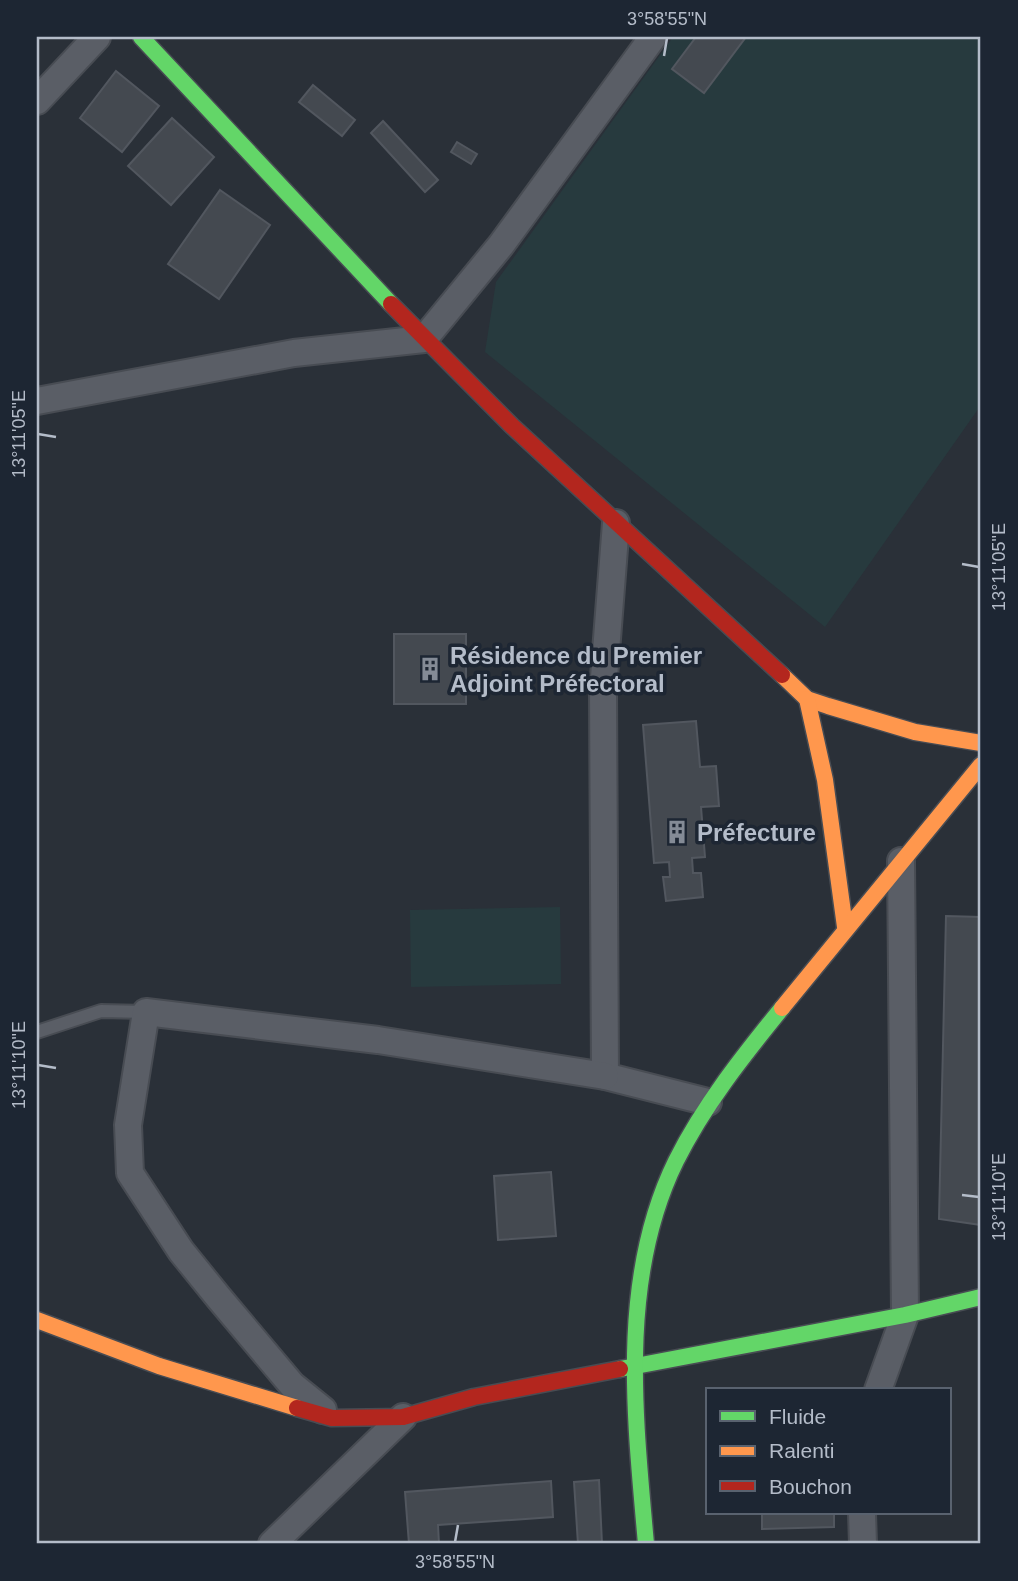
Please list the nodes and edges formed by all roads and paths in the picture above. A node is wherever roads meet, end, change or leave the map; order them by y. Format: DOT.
graph roads {
  1 [pos="97,37"];
  2 [pos="141,37"];
  3 [pos="653,37"];
  4 [pos="37,101"];
  5 [pos="424,339"];
  6 [pos="37,401"];
  7 [pos="615,523"];
  8 [pos="807,699"];
  9 [pos="981,743"];
  10 [pos="980,768"];
  11 [pos="901,861"];
  12 [pos="845,927"];
  13 [pos="146,1012"];
  14 [pos="37,1032"];
  15 [pos="605,1076"];
  16 [pos="708,1102"];
  17 [pos="981,1297"];
  18 [pos="905,1315"];
  19 [pos="37,1320"];
  20 [pos="637,1364"];
  21 [pos="878,1388"];
  22 [pos="402,1417"];
  23 [pos="332,1418"];
  24 [pos="862,1514"];
  25 [pos="272,1544"];
  26 [pos="646,1544"];
  27 [pos="863,1544"];
  1 -- 4 [label="street"];
  2 -- 5 [label="main road"];
  3 -- 5 [label="street"];
  5 -- 6 [label="street"];
  5 -- 7 [label="main road"];
  7 -- 8 [label="main road"];
  7 -- 15 [label="street"];
  8 -- 9 [label="main road"];
  8 -- 12 [label="main road"];
  10 -- 11 [label="main road"];
  11 -- 12 [label="main road"];
  11 -- 18 [label="street"];
  12 -- 16 [label="main road"];
  13 -- 14 [label="lane"];
  13 -- 15 [label="street"];
  13 -- 23 [label="street"];
  15 -- 16 [label="street"];
  16 -- 20 [label="main road"];
  17 -- 18 [label="main road"];
  18 -- 20 [label="main road"];
  18 -- 21 [label="street"];
  19 -- 23 [label="main road"];
  20 -- 22 [label="main road"];
  20 -- 26 [label="main road"];
  22 -- 23 [label="main road"];
  22 -- 25 [label="street"];
  24 -- 27 [label="street"];
}
